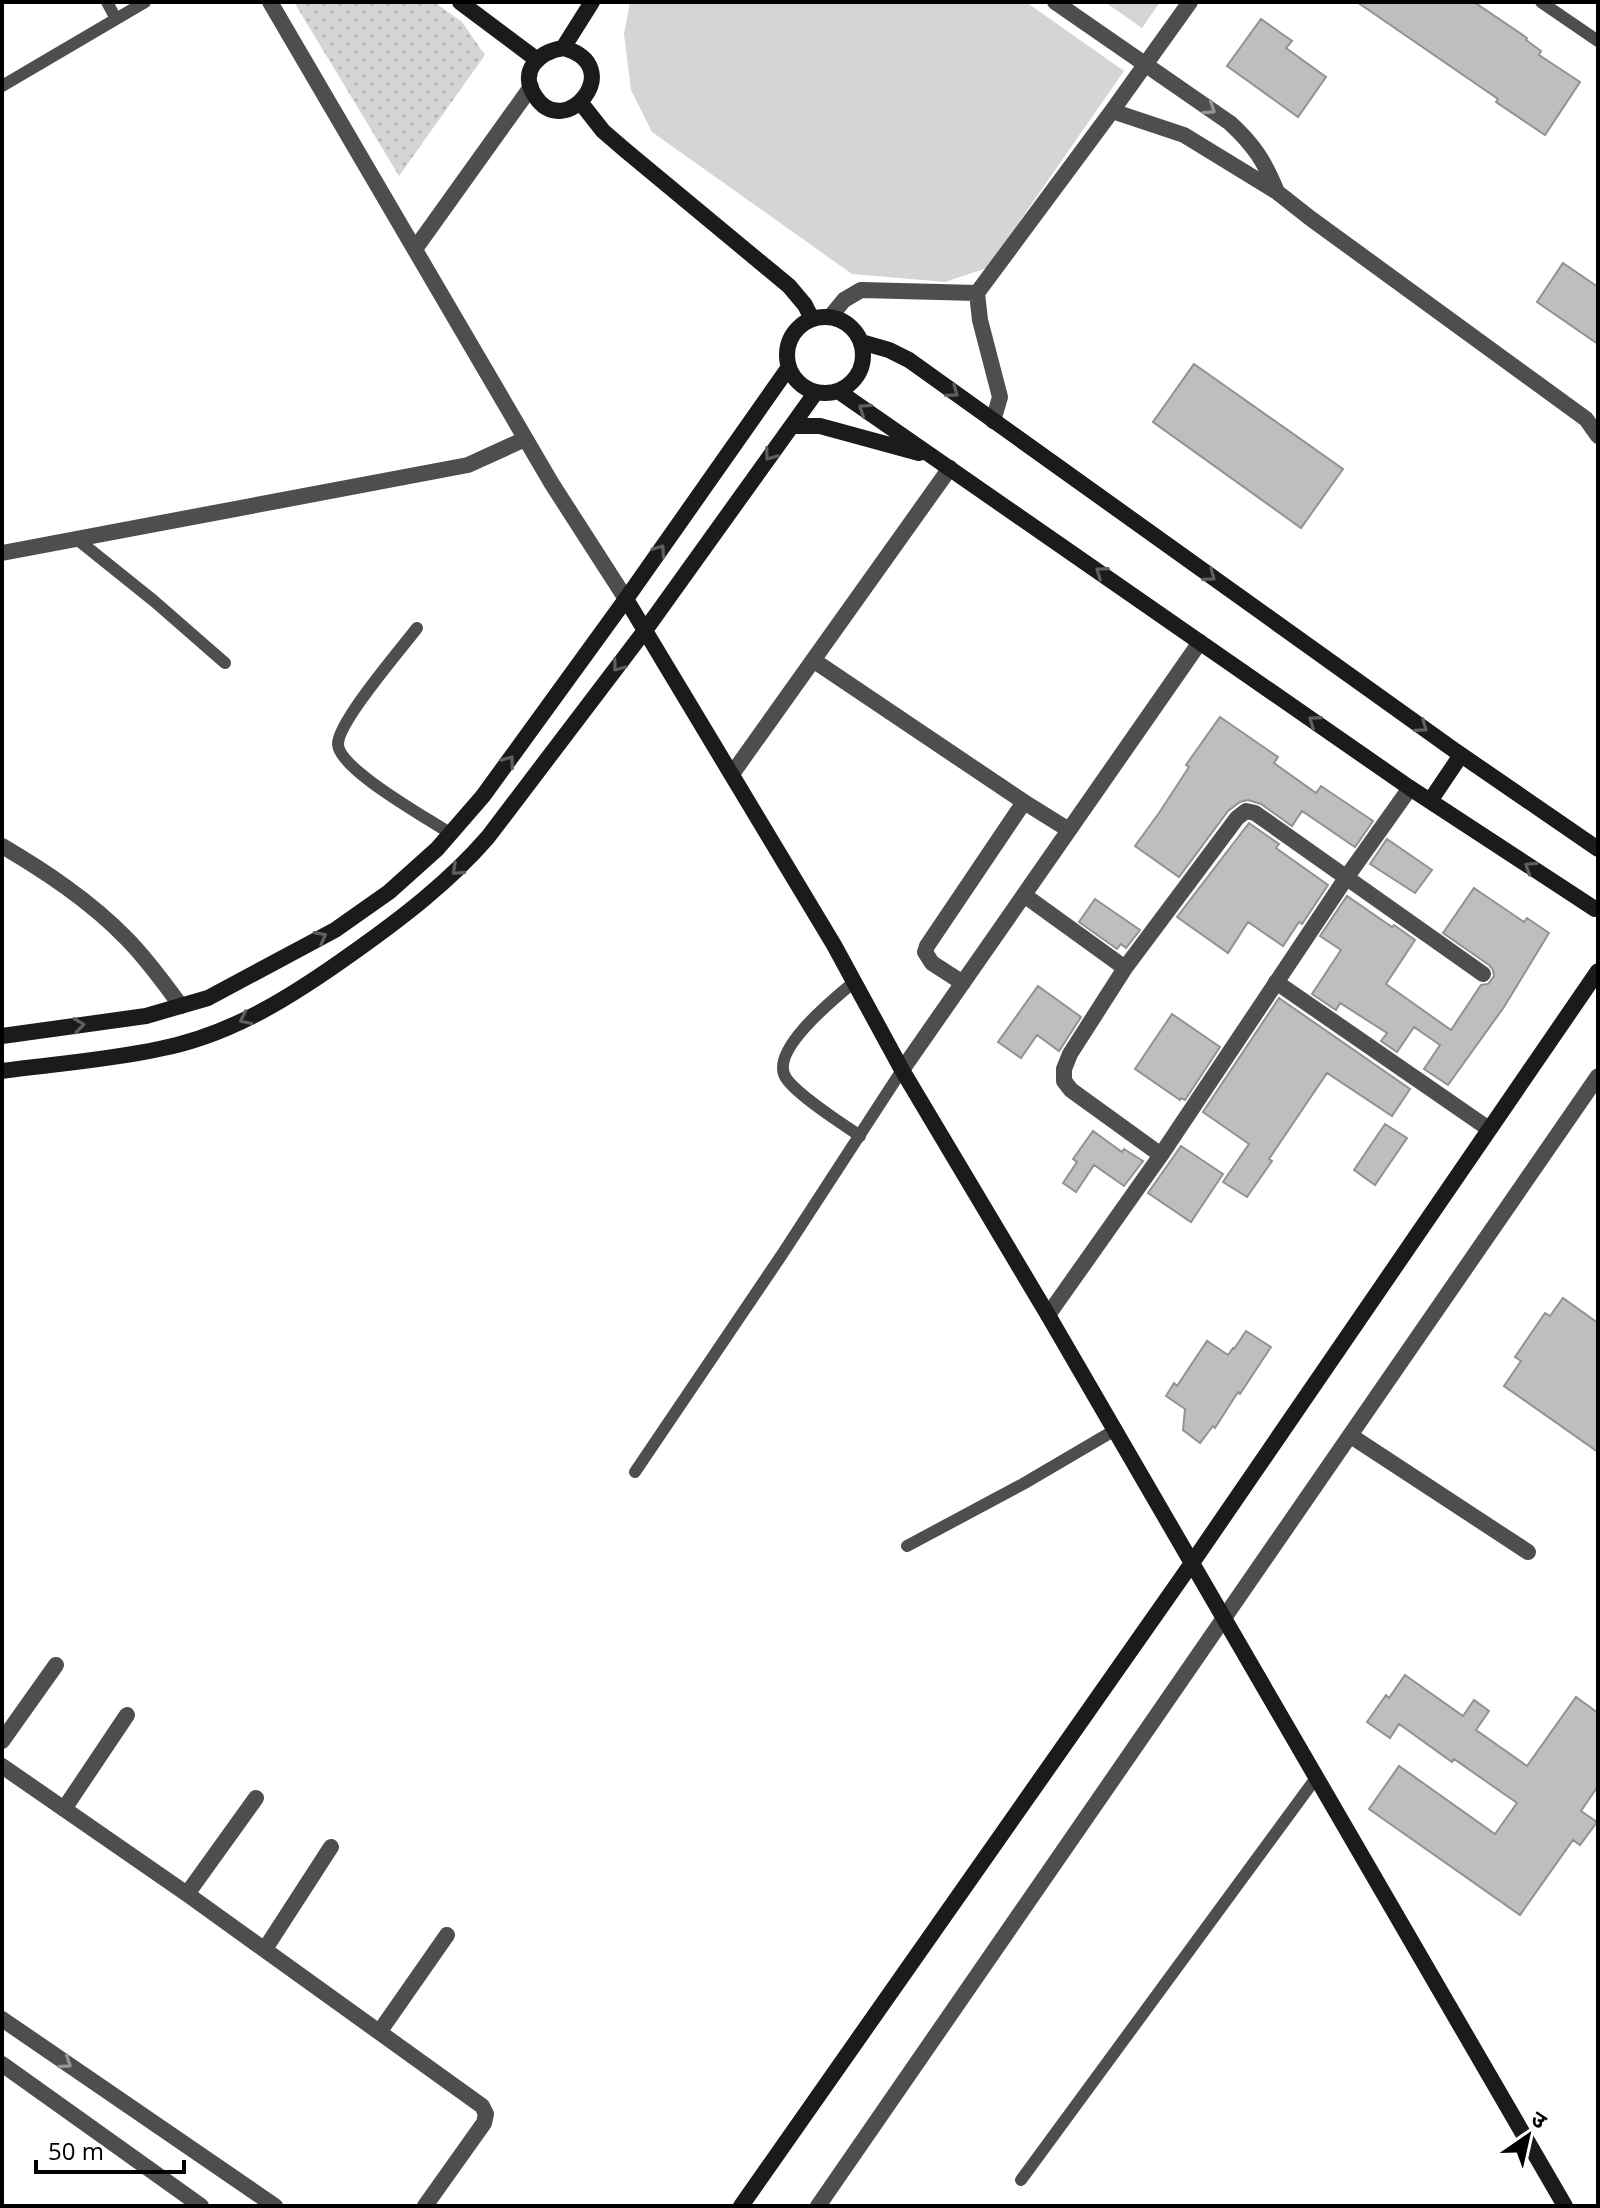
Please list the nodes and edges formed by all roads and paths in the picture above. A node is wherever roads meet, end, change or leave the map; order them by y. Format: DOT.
graph roads {
  1 [pos="107,2"];
  2 [pos="145,2"];
  3 [pos="270,2"];
  4 [pos="460,2"];
  5 [pos="592,2"];
  6 [pos="1055,2"];
  7 [pos="1190,2"];
  8 [pos="1541,2"];
  9 [pos="116,19"];
  10 [pos="1598,41"];
  11 [pos="563,48"];
  12 [pos="536,59"];
  13 [pos="1146,65"];
  14 [pos="2,86"];
  15 [pos="531,87"];
  16 [pos="581,103"];
  17 [pos="1112,111"];
  18 [pos="1277,192"];
  19 [pos="415,249"];
  20 [pos="977,293"];
  21 [pos="830,317"];
  22 [pos="812,319"];
  23 [pos="861,342"];
  24 [pos="789,367"];
  25 [pos="838,391"];
  26 [pos="816,392"];
  27 [pos="993,421"];
  28 [pos="792,426"];
  29 [pos="1595,429"];
  30 [pos="525,439"];
  31 [pos="943,463"];
  32 [pos="78,540"];
  33 [pos="2,553"];
  34 [pos="626,599"];
  35 [pos="417,628"];
  36 [pos="646,629"];
  37 [pos="1200,642"];
  38 [pos="813,660"];
  39 [pos="225,663"];
  40 [pos="1461,755"];
  41 [pos="732,774"];
  42 [pos="1410,788"];
  43 [pos="1430,801"];
  44 [pos="1024,802"];
  45 [pos="1069,830"];
  46 [pos="451,834"];
  47 [pos="2,846"];
  48 [pos="1598,849"];
  49 [pos="1346,878"];
  50 [pos="1024,895"];
  51 [pos="1597,909"];
  52 [pos="1125,968"];
  53 [pos="1598,971"];
  54 [pos="1483,974"];
  55 [pos="854,982"];
  56 [pos="1276,982"];
  57 [pos="963,983"];
  58 [pos="181,1006"];
  59 [pos="2,1036"];
  60 [pos="902,1070"];
  61 [pos="2,1071"];
  62 [pos="1598,1076"];
  63 [pos="1489,1129"];
  64 [pos="860,1136"];
  65 [pos="1161,1155"];
  66 [pos="1048,1315"];
  67 [pos="1115,1430"];
  68 [pos="1351,1436"];
  69 [pos="635,1472"];
  70 [pos="907,1546"];
  71 [pos="1528,1552"];
  72 [pos="1192,1563"];
  73 [pos="1225,1620"];
  74 [pos="56,1665"];
  75 [pos="127,1715"];
  76 [pos="2,1741"];
  77 [pos="2,1766"];
  78 [pos="1316,1778"];
  79 [pos="256,1798"];
  80 [pos="64,1809"];
  81 [pos="331,1847"];
  82 [pos="187,1894"];
  83 [pos="447,1935"];
  84 [pos="265,1949"];
  85 [pos="2,2019"];
  86 [pos="380,2031"];
  87 [pos="2,2064"];
  88 [pos="1021,2180"];
  89 [pos="201,2206"];
  90 [pos="275,2206"];
  91 [pos="425,2206"];
  92 [pos="741,2206"];
  93 [pos="818,2206"];
  94 [pos="1565,2206"];
  1 -- 9 [label="lane"];
  2 -- 9 [label="lane"];
  3 -- 19 [label="street"];
  4 -- 12 [label="main road"];
  5 -- 11 [label="main road"];
  6 -- 13 [label="street"];
  7 -- 13 [label="street"];
  8 -- 10 [label="lane"];
  9 -- 14 [label="lane"];
  11 -- 12 [label="main road"];
  11 -- 16 [label="main road"];
  12 -- 15 [label="main road"];
  13 -- 17 [label="street"];
  13 -- 18 [label="street, one-way"];
  15 -- 16 [label="main road"];
  15 -- 19 [label="street"];
  16 -- 22 [label="main road"];
  17 -- 18 [label="street"];
  17 -- 20 [label="street"];
  18 -- 29 [label="street"];
  19 -- 30 [label="street"];
  20 -- 21 [label="street"];
  20 -- 27 [label="street"];
  21 -- 22 [label="main road"];
  21 -- 23 [label="main road"];
  22 -- 24 [label="main road"];
  23 -- 25 [label="main road"];
  23 -- 27 [label="main road, one-way"];
  24 -- 26 [label="main road"];
  34 -- 24 [label="main road, one-way"];
  25 -- 26 [label="main road"];
  31 -- 25 [label="main road, one-way"];
  26 -- 28 [label="main road"];
  27 -- 40 [label="main road, one-way"];
  28 -- 31 [label="main road"];
  28 -- 36 [label="main road, one-way"];
  30 -- 32 [label="street"];
  30 -- 34 [label="street"];
  37 -- 31 [label="main road, one-way"];
  31 -- 38 [label="street"];
  32 -- 33 [label="street"];
  32 -- 39 [label="lane"];
  34 -- 36 [label="main road"];
  46 -- 34 [label="main road, one-way"];
  35 -- 46 [label="lane"];
  36 -- 41 [label="main road"];
  36 -- 61 [label="main road, one-way"];
  42 -- 37 [label="main road, one-way"];
  37 -- 45 [label="street"];
  38 -- 41 [label="street"];
  38 -- 44 [label="street"];
  40 -- 43 [label="main road"];
  40 -- 48 [label="main road"];
  41 -- 55 [label="main road"];
  42 -- 43 [label="main road"];
  42 -- 49 [label="street"];
  51 -- 43 [label="main road, one-way"];
  44 -- 45 [label="street"];
  44 -- 57 [label="street"];
  45 -- 50 [label="street"];
  58 -- 46 [label="main road, one-way"];
  47 -- 58 [label="street"];
  49 -- 52 [label="street"];
  49 -- 54 [label="street"];
  49 -- 56 [label="street"];
  50 -- 52 [label="street"];
  50 -- 57 [label="street"];
  52 -- 65 [label="street"];
  53 -- 63 [label="main road"];
  55 -- 60 [label="main road"];
  55 -- 64 [label="lane"];
  56 -- 63 [label="street"];
  56 -- 65 [label="street"];
  57 -- 60 [label="street"];
  59 -- 58 [label="main road, one-way"];
  60 -- 64 [label="lane"];
  60 -- 66 [label="main road"];
  62 -- 68 [label="street"];
  63 -- 72 [label="main road"];
  64 -- 69 [label="lane"];
  65 -- 66 [label="street"];
  66 -- 67 [label="main road"];
  67 -- 70 [label="lane"];
  67 -- 72 [label="main road"];
  68 -- 71 [label="street"];
  68 -- 73 [label="street"];
  72 -- 73 [label="main road"];
  72 -- 92 [label="main road"];
  73 -- 78 [label="main road"];
  73 -- 93 [label="street"];
  74 -- 76 [label="street"];
  75 -- 80 [label="street"];
  77 -- 80 [label="street"];
  78 -- 88 [label="lane"];
  78 -- 94 [label="main road"];
  79 -- 82 [label="street"];
  80 -- 82 [label="street"];
  81 -- 84 [label="street"];
  82 -- 84 [label="street"];
  83 -- 86 [label="street"];
  84 -- 86 [label="street"];
  85 -- 90 [label="street, one-way"];
  86 -- 91 [label="street"];
  87 -- 89 [label="street"];
}
